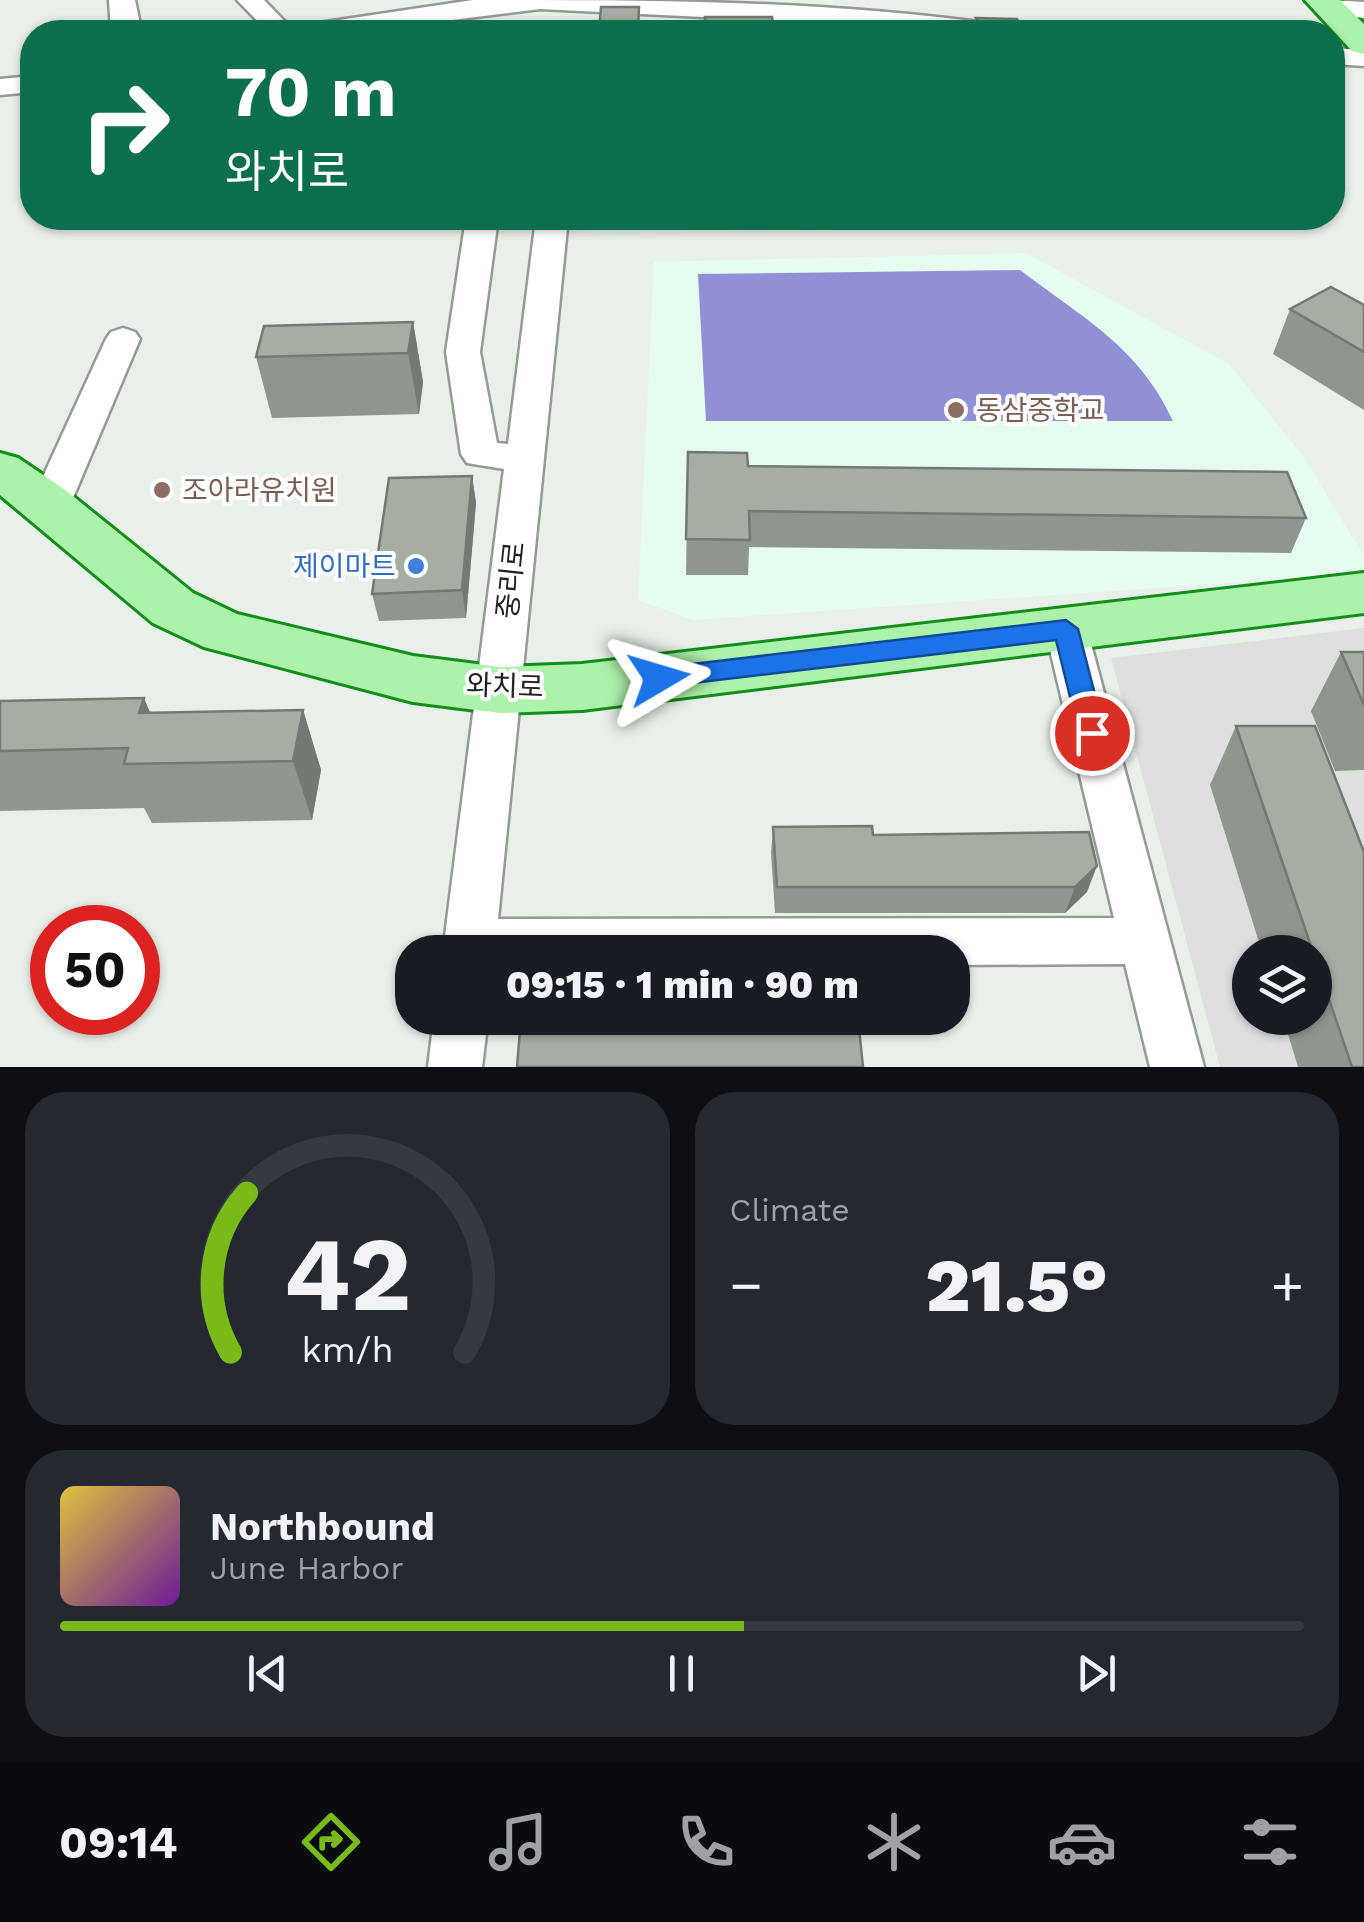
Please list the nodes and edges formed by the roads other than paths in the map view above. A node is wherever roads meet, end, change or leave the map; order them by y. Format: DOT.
graph roads {
  1 [pos="250,0"];
  2 [pos="561,1"];
  3 [pos="578,1"];
  4 [pos="1325,4"];
  5 [pos="897,8"];
  6 [pos="1364,10"];
  7 [pos="270,20"];
  8 [pos="387,20"];
  9 [pos="945,20"];
  10 [pos="1345,25"];
  11 [pos="1364,44"];
  12 [pos="480,230"];
  13 [pos="551,230"];
  14 [pos="123,340"];
  15 [pos="524,459"];
  16 [pos="0,470"];
  17 [pos="50,506"];
  18 [pos="1364,593"];
  19 [pos="1066,629"];
  20 [pos="500,690"];
  21 [pos="471,935"];
  22 [pos="1144,941"];
  23 [pos="970,943"];
  24 [pos="459,1035"];
  25 [pos="455,1067"];
  26 [pos="1177,1067"];
  1 -- 7 [label="street"];
  2 -- 3 [label="street"];
  2 -- 8 [label="street"];
  3 -- 5 [label="street"];
  4 -- 6 [label="street"];
  5 -- 9 [label="street"];
  10 -- 11 [label="main road"];
  12 -- 15 [label="street"];
  13 -- 15 [label="street, 중리로"];
  14 -- 17 [label="street"];
  15 -- 20 [label="street, 중리로"];
  16 -- 17 [label="main road, 와치로"];
  17 -- 20 [label="main road, 와치로"];
  18 -- 19 [label="main road, 와치로"];
  19 -- 20 [label="main road, 와치로"];
  19 -- 22 [label="street"];
  20 -- 21 [label="street, 중리로"];
  22 -- 23 [label="street, 중리로"];
  22 -- 26 [label="street"];
  24 -- 25 [label="street"];
}
